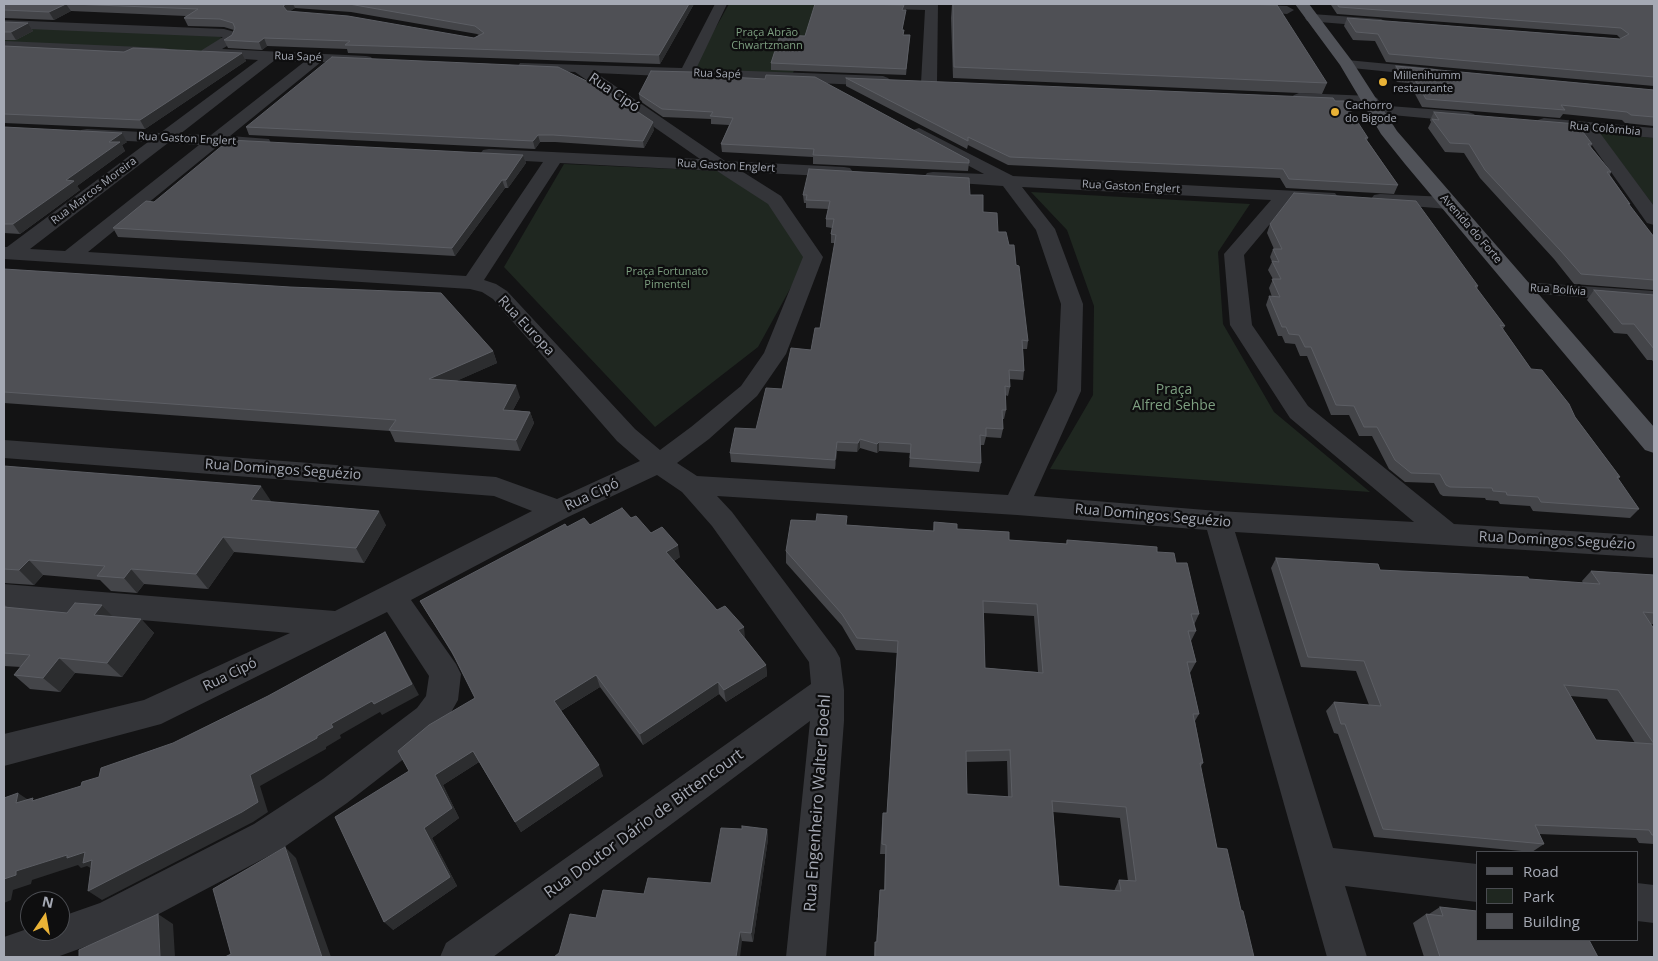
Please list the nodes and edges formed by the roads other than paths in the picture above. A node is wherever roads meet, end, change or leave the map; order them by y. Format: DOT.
graph roads {
  1 [pos="721,4"];
  2 [pos="856,4"];
  3 [pos="1302,4"];
  4 [pos="932,5"];
  5 [pos="1226,7"];
  6 [pos="1287,10"];
  7 [pos="1312,18"];
  8 [pos="4,24"];
  9 [pos="1395,24"];
  10 [pos="4,45"];
  11 [pos="363,47"];
  12 [pos="207,53"];
  13 [pos="272,56"];
  14 [pos="317,58"];
  15 [pos="347,59"];
  16 [pos="385,61"];
  17 [pos="1347,64"];
  18 [pos="510,66"];
  19 [pos="578,68"];
  20 [pos="687,73"];
  21 [pos="1444,73"];
  22 [pos="817,78"];
  23 [pos="929,83"];
  24 [pos="948,84"];
  25 [pos="851,97"];
  26 [pos="1282,97"];
  27 [pos="1374,106"];
  28 [pos="1484,118"];
  29 [pos="1531,122"];
  30 [pos="904,125"];
  31 [pos="1587,127"];
  32 [pos="70,133"];
  33 [pos="1654,133"];
  34 [pos="164,138"];
  35 [pos="215,140"];
  36 [pos="283,144"];
  37 [pos="477,154"];
  38 [pos="555,158"];
  39 [pos="721,166"];
  40 [pos="859,173"];
  41 [pos="919,176"];
  42 [pos="1008,180"];
  43 [pos="1285,195"];
  44 [pos="1343,198"];
  45 [pos="1362,198"];
  46 [pos="1448,203"];
  47 [pos="1654,219"];
  48 [pos="8,253"];
  49 [pos="70,257"];
  50 [pos="472,283"];
  51 [pos="1522,288"];
  52 [pos="1654,297"];
  53 [pos="1654,444"];
  54 [pos="4,449"];
  55 [pos="659,463"];
  56 [pos="691,485"];
  57 [pos="1017,504"];
  58 [pos="558,510"];
  59 [pos="1218,521"];
  60 [pos="1448,535"];
  61 [pos="1654,547"];
  62 [pos="392,595"];
  63 [pos="4,596"];
  64 [pos="338,624"];
  65 [pos="828,690"];
  66 [pos="4,750"];
  67 [pos="1320,865"];
  68 [pos="1476,883"];
  69 [pos="1638,902"];
  70 [pos="1654,904"];
  71 [pos="4,957"];
  72 [pos="460,957"];
  73 [pos="806,957"];
  74 [pos="1347,957"];
  1 -- 20 [label="street"];
  2 -- 4 [label="street"];
  3 -- 7 [label="main road, Avenida do Forte"];
  4 -- 23 [label="street"];
  5 -- 6 [label="street"];
  7 -- 9 [label="street"];
  7 -- 17 [label="main road, Avenida do Forte"];
  8 -- 12 [label="street"];
  10 -- 12 [label="street, Rua Sapé"];
  11 -- 15 [label="street"];
  12 -- 13 [label="street, Rua Sapé"];
  13 -- 14 [label="street, Rua Sapé"];
  13 -- 34 [label="street, Rua Marcos Moreira"];
  14 -- 15 [label="street, Rua Sapé"];
  14 -- 35 [label="street"];
  15 -- 16 [label="street, Rua Sapé"];
  17 -- 21 [label="street"];
  17 -- 27 [label="main road, Avenida do Forte"];
  18 -- 19 [label="street, Rua Sapé"];
  19 -- 20 [label="street, Rua Sapé"];
  19 -- 39 [label="street, Rua Cipó"];
  20 -- 22 [label="street, Rua Sapé"];
  22 -- 23 [label="street, Rua Sapé"];
  22 -- 25 [label="street"];
  23 -- 24 [label="street, Rua Sapé"];
  26 -- 27 [label="street"];
  27 -- 28 [label="street"];
  27 -- 46 [label="main road, Avenida do Forte"];
  29 -- 31 [label="street, Rua Colômbia"];
  30 -- 42 [label="street"];
  31 -- 33 [label="street, Rua Colômbia"];
  31 -- 47 [label="street"];
  32 -- 34 [label="street, Rua Gaston Englert"];
  34 -- 35 [label="street, Rua Gaston Englert"];
  34 -- 48 [label="street, Rua Marcos Moreira"];
  35 -- 36 [label="street, Rua Gaston Englert"];
  35 -- 49 [label="street"];
  37 -- 38 [label="street, Rua Gaston Englert"];
  38 -- 39 [label="street, Rua Gaston Englert"];
  38 -- 50 [label="street"];
  39 -- 40 [label="street, Rua Gaston Englert"];
  39 -- 55 [label="street, Rua Cipó"];
  41 -- 42 [label="street, Rua Gaston Englert"];
  42 -- 43 [label="street, Rua Gaston Englert"];
  42 -- 57 [label="street"];
  43 -- 44 [label="street, Rua Gaston Englert"];
  43 -- 60 [label="street"];
  45 -- 46 [label="street"];
  46 -- 51 [label="main road, Avenida do Forte"];
  48 -- 49 [label="street, Rua Europa"];
  49 -- 50 [label="street, Rua Europa"];
  50 -- 55 [label="street, Rua Europa"];
  51 -- 52 [label="street, Rua Bolívia"];
  51 -- 53 [label="main road, Avenida do Forte"];
  54 -- 58 [label="street, Rua Domingos Seguézio"];
  55 -- 56 [label="street"];
  55 -- 58 [label="street, Rua Cipó"];
  56 -- 57 [label="street, Rua Domingos Seguézio"];
  56 -- 65 [label="street, Rua Engenheiro Walter Boehl"];
  57 -- 59 [label="street, Rua Domingos Seguézio"];
  58 -- 62 [label="street, Rua Cipó"];
  59 -- 60 [label="street, Rua Domingos Seguézio"];
  59 -- 67 [label="street"];
  60 -- 61 [label="street, Rua Domingos Seguézio"];
  62 -- 64 [label="street, Rua Cipó"];
  62 -- 71 [label="street"];
  63 -- 64 [label="street"];
  64 -- 66 [label="street, Rua Cipó"];
  65 -- 72 [label="street, Rua Doutor Dário de Bittencourt"];
  65 -- 73 [label="street, Rua Engenheiro Walter Boehl"];
  67 -- 68 [label="street"];
  67 -- 74 [label="street"];
  69 -- 70 [label="street"];
}
